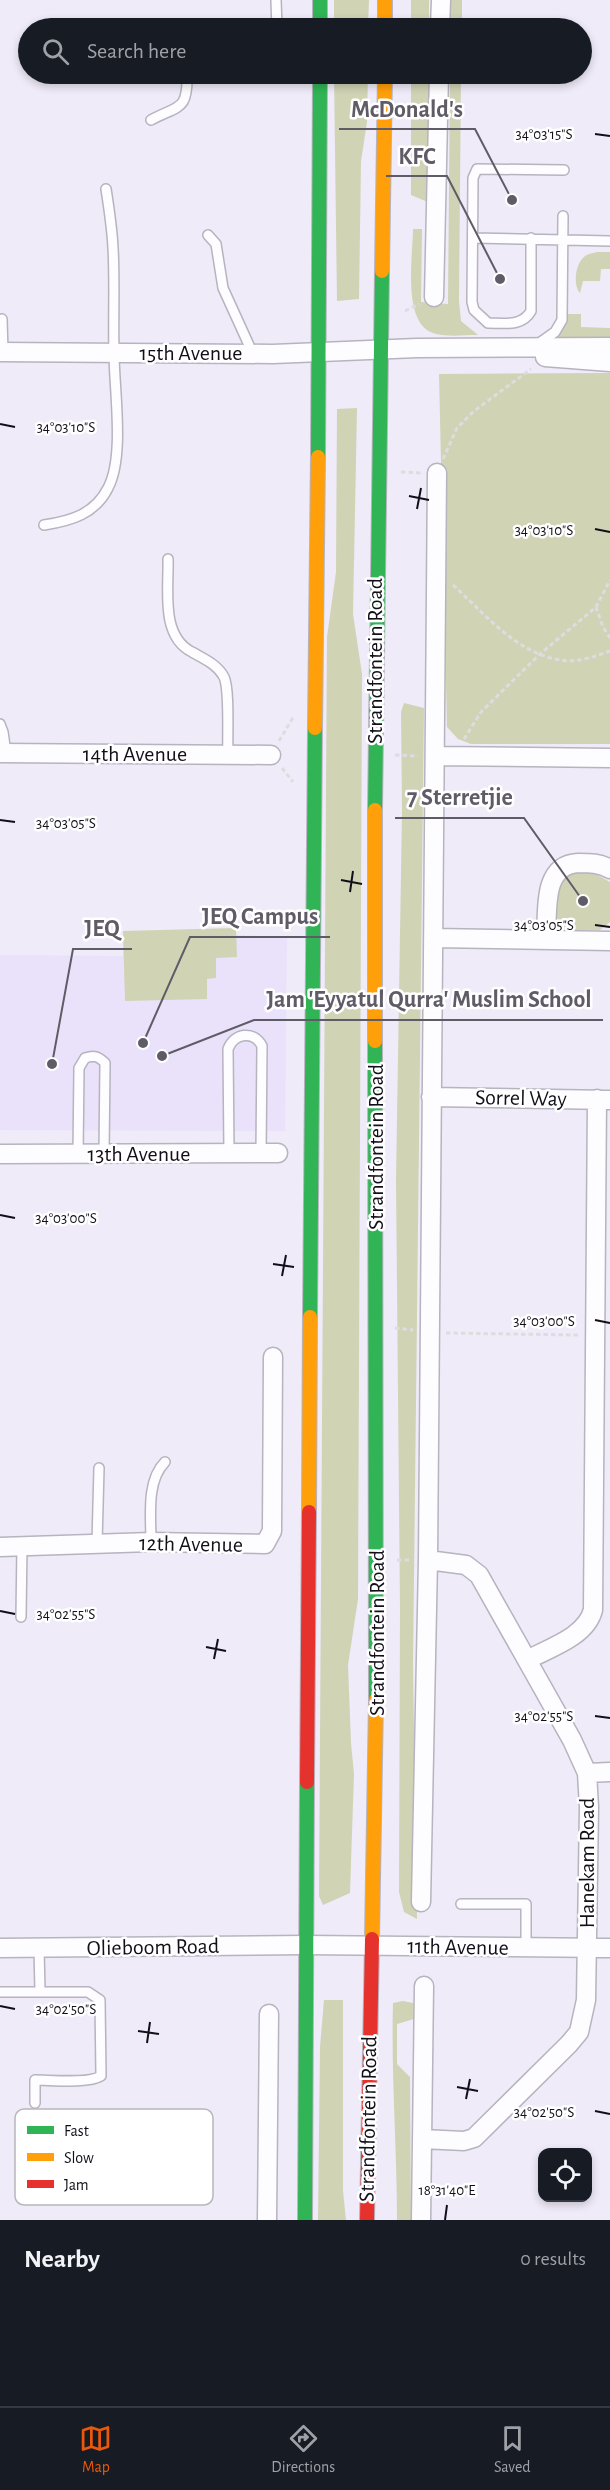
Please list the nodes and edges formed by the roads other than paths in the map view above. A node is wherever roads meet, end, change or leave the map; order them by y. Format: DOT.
graph roads {
  1 [pos="276,0"];
  2 [pos="320,0"];
  3 [pos="385,0"];
  4 [pos="441,0"];
  5 [pos="277,18"];
  6 [pos="320,18"];
  7 [pos="385,18"];
  8 [pos="440,18"];
  9 [pos="187,84"];
  10 [pos="320,84"];
  11 [pos="385,84"];
  12 [pos="439,84"];
  13 [pos="151,120"];
  14 [pos="564,170"];
  15 [pos="106,189"];
  16 [pos="563,216"];
  17 [pos="208,235"];
  18 [pos="473,238"];
  19 [pos="531,238"];
  20 [pos="563,239"];
  21 [pos="610,241"];
  22 [pos="434,297"];
  23 [pos="2,319"];
  24 [pos="532,347"];
  25 [pos="610,347"];
  26 [pos="493,348"];
  27 [pos="381,350"];
  28 [pos="319,351"];
  29 [pos="1,352"];
  30 [pos="114,353"];
  31 [pos="253,354"];
  32 [pos="610,362"];
  33 [pos="437,473"];
  34 [pos="44,525"];
  35 [pos="168,559"];
  36 [pos="0,724"];
  37 [pos="3,753"];
  38 [pos="228,755"];
  39 [pos="271,755"];
  40 [pos="435,756"];
  41 [pos="610,758"];
  42 [pos="610,869"];
  43 [pos="434,938"];
  44 [pos="546,940"];
  45 [pos="610,941"];
  46 [pos="431,1097"];
  47 [pos="604,1100"];
  48 [pos="104,1153"];
  49 [pos="270,1153"];
  50 [pos="0,1154"];
  51 [pos="78,1154"];
  52 [pos="229,1154"];
  53 [pos="273,1357"];
  54 [pos="165,1462"];
  55 [pos="99,1468"];
  56 [pos="151,1542"];
  57 [pos="97,1543"];
  58 [pos="22,1546"];
  59 [pos="0,1547"];
  60 [pos="428,1560"];
  61 [pos="21,1617"];
  62 [pos="527,1660"];
  63 [pos="610,1772"];
  64 [pos="587,1773"];
  65 [pos="421,1902"];
  66 [pos="461,1904"];
  67 [pos="306,1945"];
  68 [pos="372,1945"];
  69 [pos="526,1947"];
  70 [pos="0,1948"];
  71 [pos="39,1948"];
  72 [pos="587,1948"];
  73 [pos="610,1948"];
  74 [pos="424,1986"];
  75 [pos="0,1992"];
  76 [pos="40,1992"];
  77 [pos="269,2014"];
  78 [pos="35,2103"];
  79 [pos="422,2139"];
  80 [pos="267,2220"];
  81 [pos="305,2220"];
  82 [pos="367,2220"];
  83 [pos="421,2220"];
  1 -- 5 [label="lane"];
  2 -- 6 [label="main road"];
  3 -- 7 [label="main road"];
  4 -- 8 [label="street"];
  9 -- 13 [label="lane"];
  10 -- 28 [label="main road"];
  11 -- 27 [label="main road, Strandfontein Road"];
  12 -- 22 [label="street"];
  14 -- 18 [label="lane"];
  15 -- 30 [label="lane"];
  16 -- 20 [label="lane"];
  17 -- 31 [label="lane"];
  18 -- 19 [label="lane"];
  18 -- 19 [label="lane"];
  19 -- 20 [label="lane"];
  20 -- 21 [label="lane"];
  20 -- 24 [label="lane"];
  23 -- 29 [label="lane"];
  24 -- 25 [label="street"];
  24 -- 26 [label="street"];
  26 -- 27 [label="street, 15th Avenue"];
  26 -- 32 [label="street"];
  27 -- 28 [label="street, 15th Avenue"];
  27 -- 68 [label="main road, Strandfontein Road"];
  28 -- 31 [label="street, 15th Avenue"];
  28 -- 67 [label="main road"];
  29 -- 30 [label="street, 15th Avenue"];
  30 -- 31 [label="street, 15th Avenue"];
  30 -- 34 [label="lane"];
  33 -- 40 [label="street"];
  35 -- 38 [label="lane"];
  36 -- 37 [label="lane"];
  37 -- 38 [label="street, 14th Avenue"];
  38 -- 39 [label="street, 14th Avenue"];
  40 -- 41 [label="street"];
  40 -- 43 [label="street"];
  42 -- 44 [label="street"];
  43 -- 44 [label="street"];
  43 -- 46 [label="street"];
  44 -- 45 [label="street"];
  46 -- 47 [label="street, Sorrel Way"];
  46 -- 60 [label="street"];
  47 -- 62 [label="street"];
  48 -- 51 [label="street, 13th Avenue"];
  48 -- 51 [label="lane"];
  48 -- 52 [label="street, 13th Avenue"];
  49 -- 52 [label="street, 13th Avenue"];
  49 -- 52 [label="lane"];
  50 -- 51 [label="street, 13th Avenue"];
  53 -- 56 [label="street, 12th Avenue"];
  54 -- 56 [label="lane"];
  55 -- 57 [label="lane"];
  56 -- 57 [label="street, 12th Avenue"];
  57 -- 58 [label="street, 12th Avenue"];
  58 -- 59 [label="street, 12th Avenue"];
  58 -- 61 [label="lane"];
  60 -- 62 [label="street, Hanekam Road"];
  60 -- 65 [label="street"];
  62 -- 64 [label="street, Hanekam Road"];
  63 -- 64 [label="street"];
  64 -- 72 [label="street, Hanekam Road"];
  66 -- 69 [label="lane"];
  67 -- 68 [label="street, 11th Avenue"];
  67 -- 71 [label="street, Olieboom Road"];
  67 -- 81 [label="main road"];
  68 -- 69 [label="street, 11th Avenue"];
  68 -- 82 [label="main road, Strandfontein Road"];
  69 -- 72 [label="street, 11th Avenue"];
  70 -- 71 [label="street, Olieboom Road"];
  71 -- 76 [label="lane"];
  72 -- 73 [label="street, 11th Avenue"];
  72 -- 79 [label="street, Hanekam Road"];
  74 -- 79 [label="street"];
  75 -- 76 [label="lane"];
  76 -- 78 [label="lane"];
  77 -- 80 [label="street"];
  79 -- 83 [label="street"];
}
